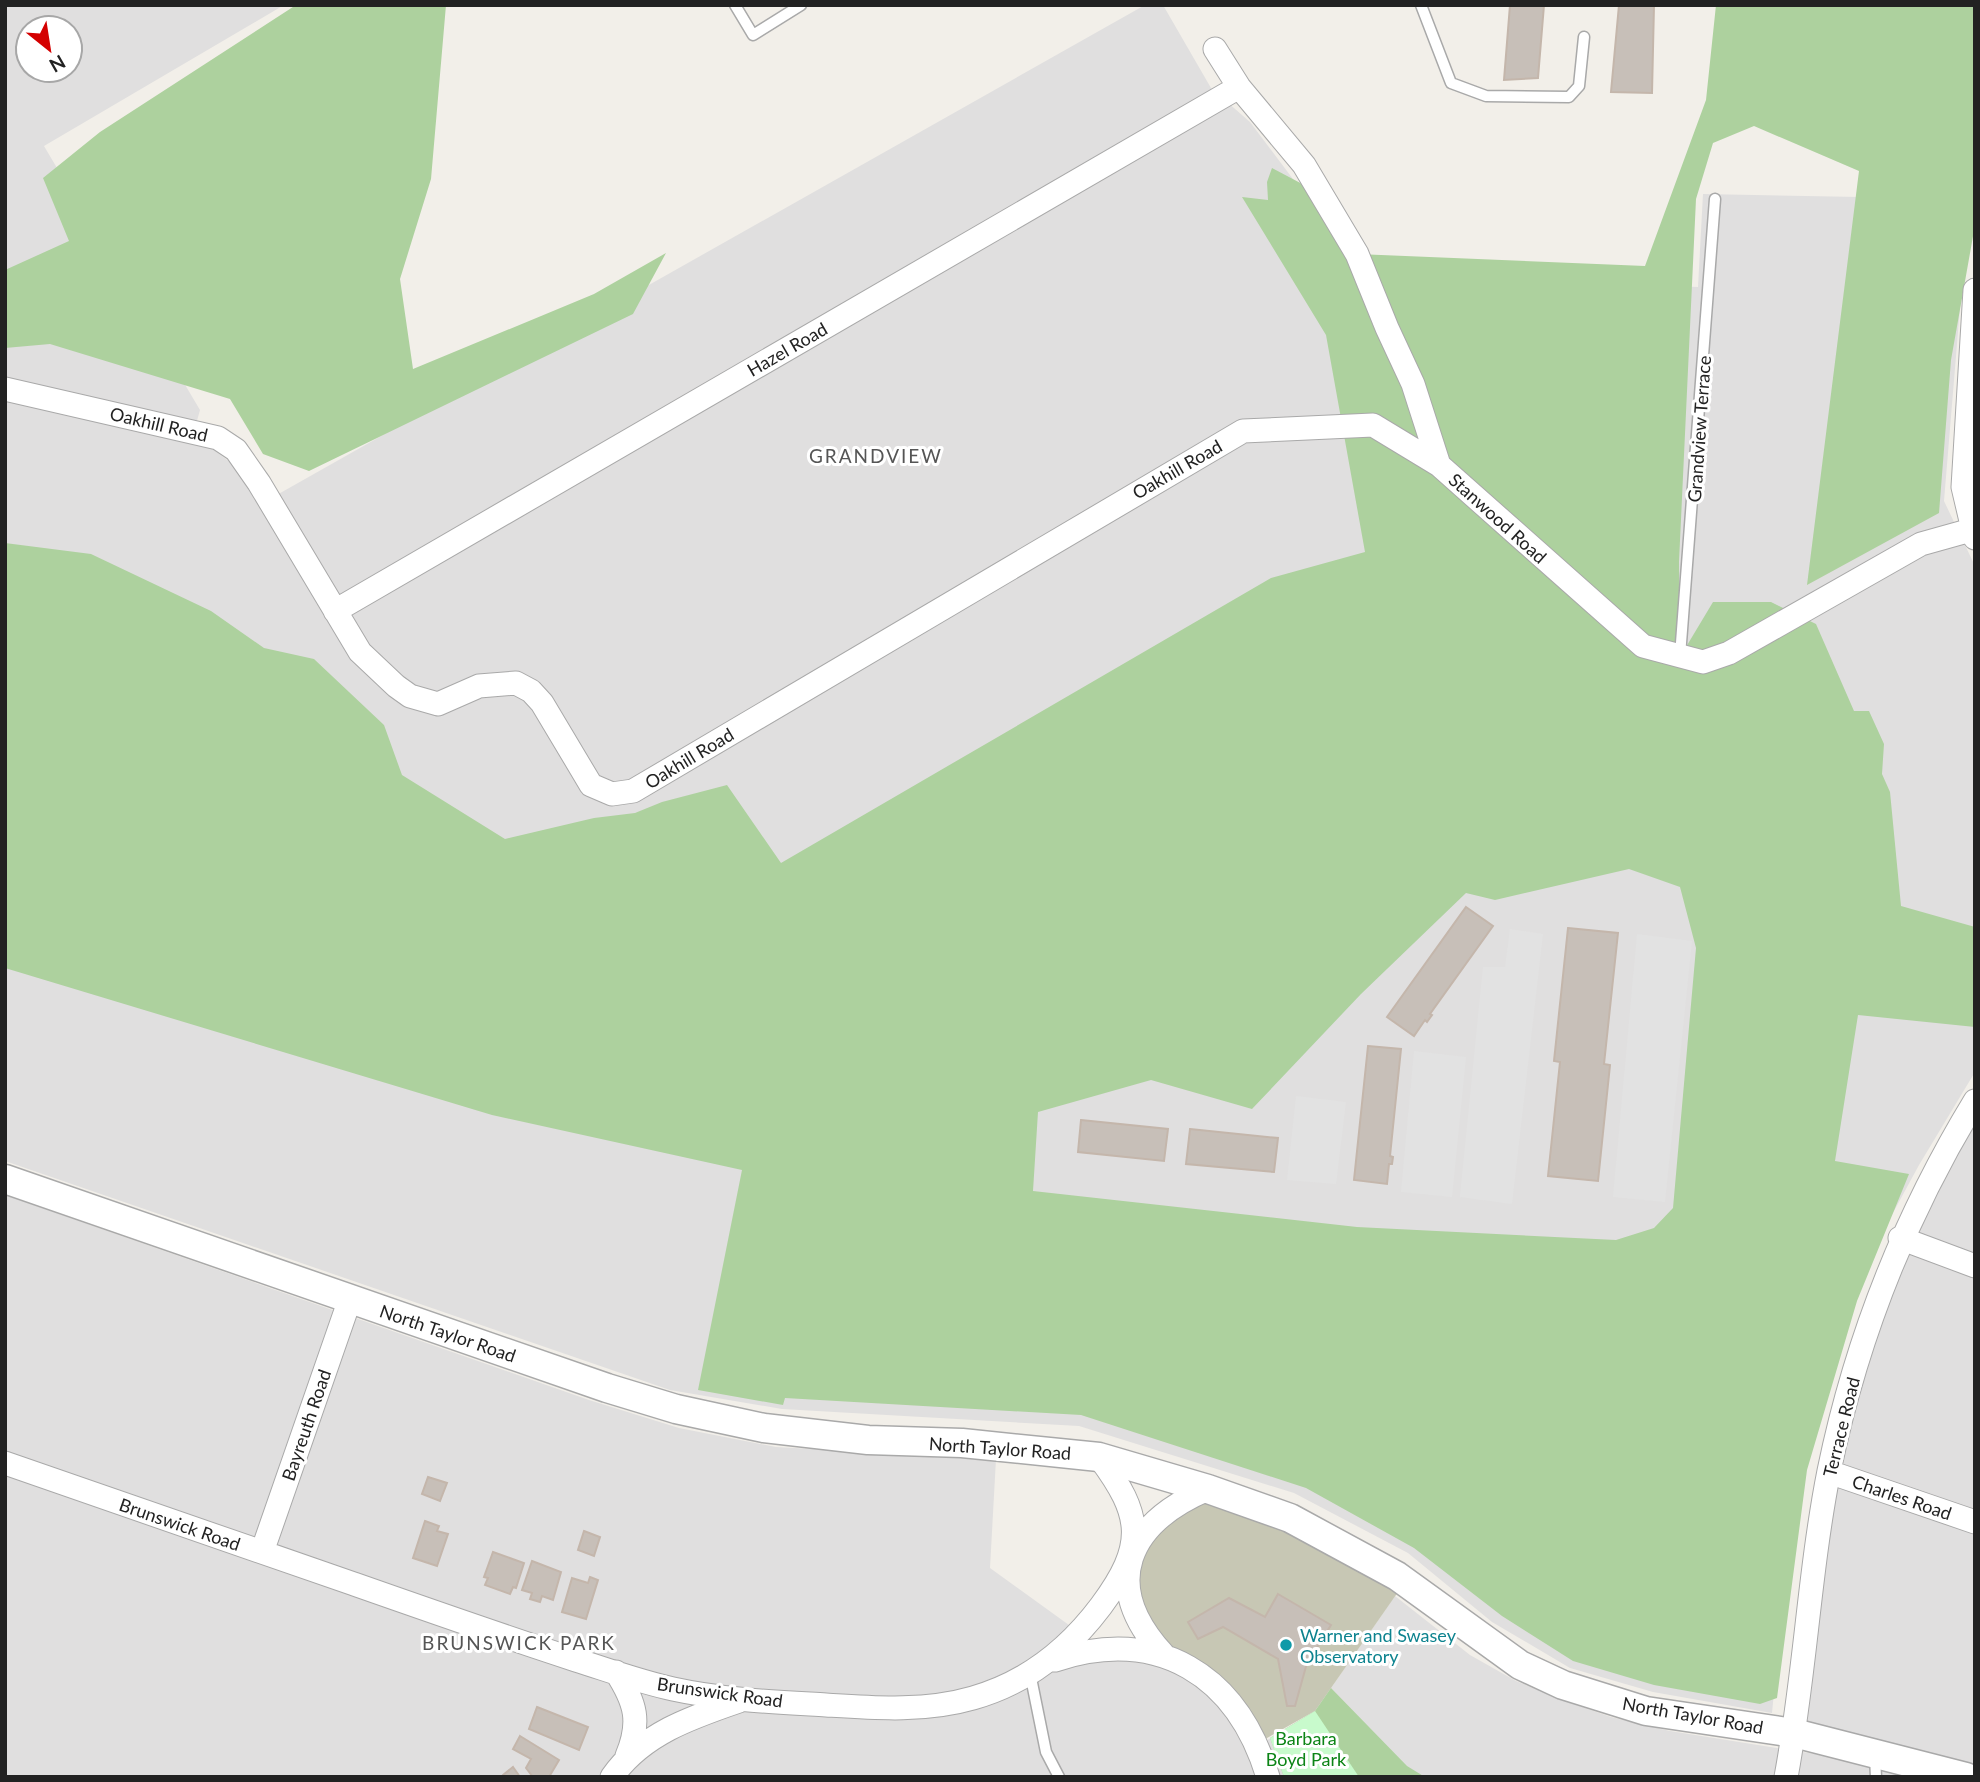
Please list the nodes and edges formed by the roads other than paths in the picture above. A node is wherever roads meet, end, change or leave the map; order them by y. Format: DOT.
graph roads {
  1 [pos="735,5"];
  2 [pos="801,5"];
  3 [pos="1422,5"];
  4 [pos="1584,37"];
  5 [pos="1215,49"];
  6 [pos="1239,87"];
  7 [pos="1715,199"];
  8 [pos="1975,290"];
  9 [pos="1971,356"];
  10 [pos="5,389"];
  11 [pos="1439,465"];
  12 [pos="1973,534"];
  13 [pos="335,611"];
  14 [pos="1680,658"];
  15 [pos="1975,1101"];
  16 [pos="5,1179"];
  17 [pos="1900,1238"];
  18 [pos="1975,1266"];
  19 [pos="349,1299"];
  20 [pos="1099,1457"];
  21 [pos="5,1463"];
  22 [pos="1829,1472"];
  23 [pos="1208,1489"];
  24 [pos="1975,1522"];
  25 [pos="262,1552"];
  26 [pos="1130,1558"];
  27 [pos="1163,1654"];
  28 [pos="1039,1667"];
  29 [pos="616,1672"];
  30 [pos="742,1700"];
  31 [pos="1794,1733"];
  32 [pos="627,1756"];
  33 [pos="1876,1765"];
  34 [pos="1951,1775"];
  35 [pos="612,1777"];
  36 [pos="1059,1777"];
  37 [pos="1268,1777"];
  38 [pos="1786,1777"];
  1 -- 2 [label="lane"];
  3 -- 4 [label="lane"];
  5 -- 6 [label="street, Stanwood Road"];
  6 -- 11 [label="street, Stanwood Road"];
  6 -- 13 [label="street, Hazel Road"];
  7 -- 14 [label="lane, Grandview Terrace"];
  8 -- 9 [label="street"];
  9 -- 12 [label="street"];
  10 -- 13 [label="street, Oakhill Road"];
  11 -- 13 [label="street, Oakhill Road"];
  11 -- 14 [label="street, Stanwood Road"];
  12 -- 14 [label="street, Stanwood Road"];
  15 -- 17 [label="street, Terrace Road"];
  16 -- 19 [label="street, North Taylor Road"];
  17 -- 18 [label="street"];
  17 -- 22 [label="street, Terrace Road"];
  19 -- 20 [label="street, North Taylor Road"];
  19 -- 25 [label="street, Bayreuth Road"];
  20 -- 23 [label="street, North Taylor Road"];
  20 -- 26 [label="street, Brunswick Road"];
  21 -- 25 [label="street, Brunswick Road"];
  22 -- 24 [label="street, Charles Road"];
  22 -- 31 [label="street, Terrace Road"];
  23 -- 26 [label="street"];
  23 -- 31 [label="street, North Taylor Road"];
  25 -- 29 [label="street, Brunswick Road"];
  26 -- 27 [label="street"];
  26 -- 28 [label="street, Brunswick Road"];
  27 -- 28 [label="street"];
  27 -- 37 [label="street"];
  28 -- 30 [label="street, Brunswick Road"];
  28 -- 36 [label="lane"];
  29 -- 30 [label="street, Brunswick Road"];
  29 -- 32 [label="street"];
  30 -- 32 [label="street"];
  31 -- 33 [label="street, North Taylor Road"];
  31 -- 38 [label="street, Terrace Road"];
  32 -- 35 [label="street"];
  33 -- 34 [label="street, North Taylor Road"];
}
